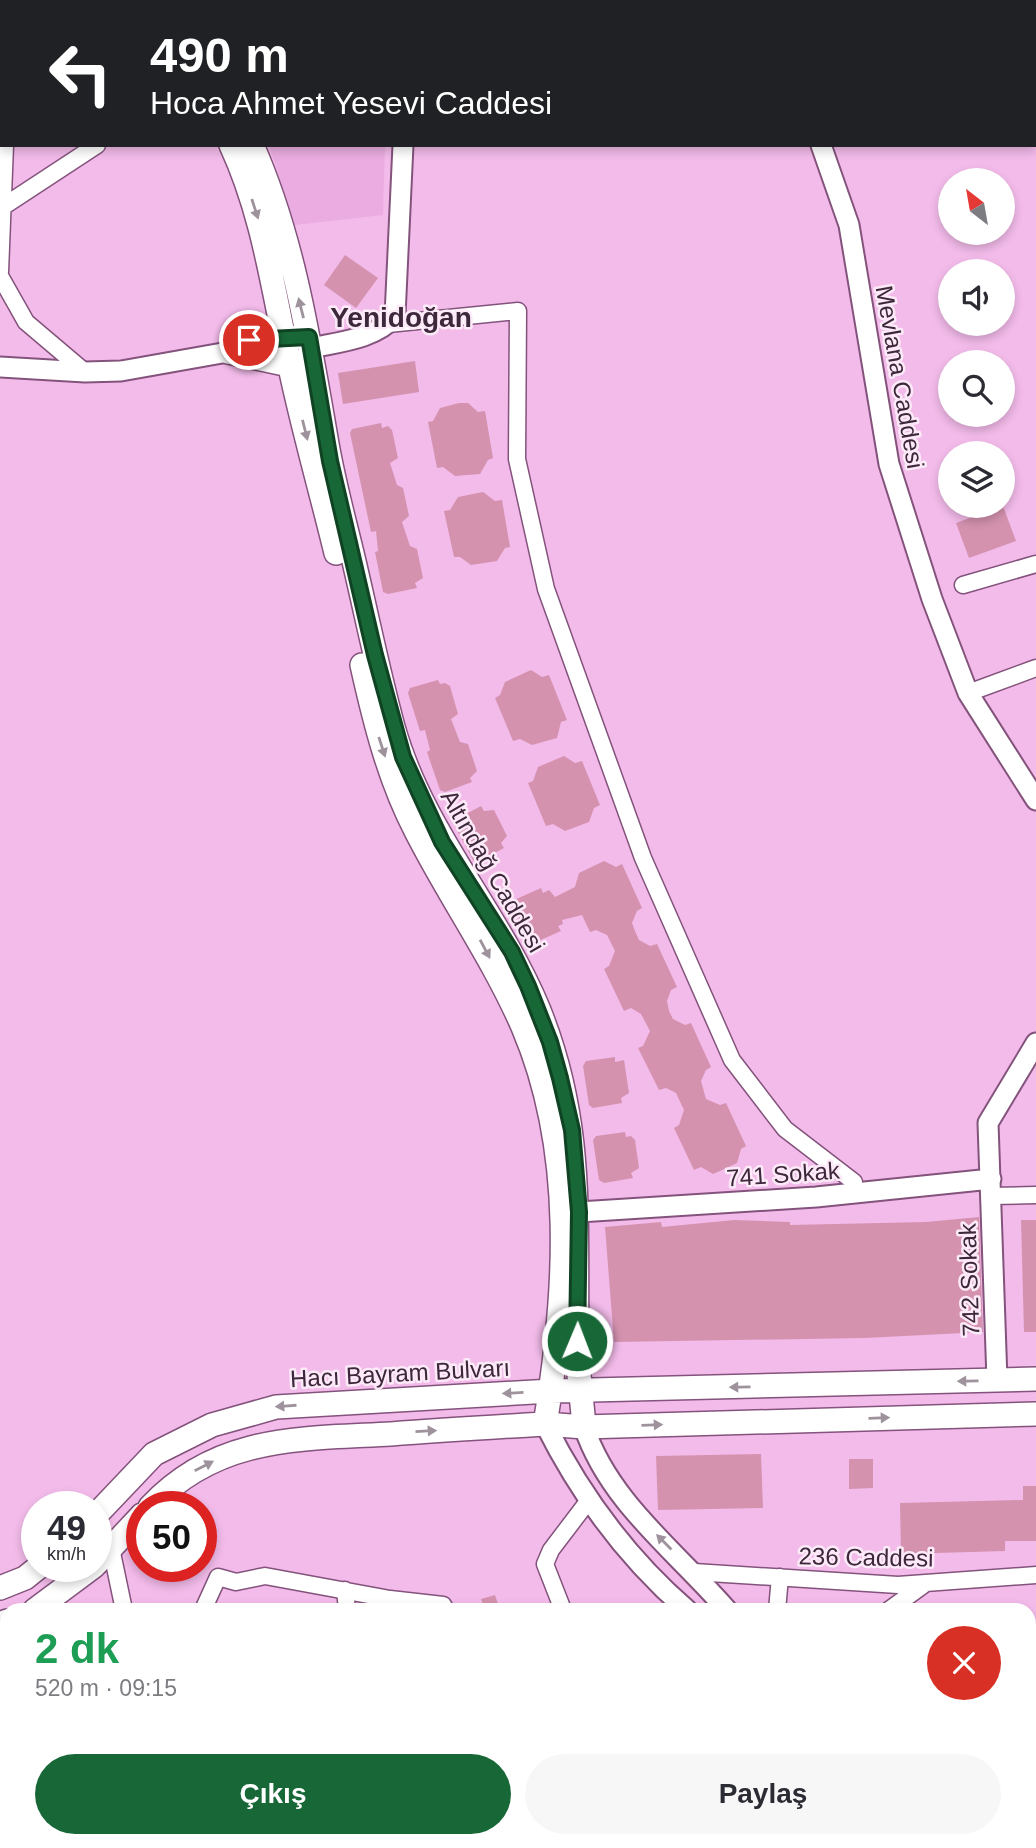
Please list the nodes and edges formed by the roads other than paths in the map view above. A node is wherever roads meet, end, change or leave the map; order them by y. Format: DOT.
graph roads {
  1 [pos="5,147"];
  2 [pos="94,147"];
  3 [pos="232,147"];
  4 [pos="253,147"];
  5 [pos="403,147"];
  6 [pos="822,147"];
  7 [pos="5,206"];
  8 [pos="0,274"];
  9 [pos="388,324"];
  10 [pos="285,337"];
  11 [pos="311,347"];
  12 [pos="228,352"];
  13 [pos="289,365"];
  14 [pos="0,367"];
  15 [pos="85,372"];
  16 [pos="1036,564"];
  17 [pos="962,585"];
  18 [pos="1036,668"];
  19 [pos="968,693"];
  20 [pos="1036,800"];
  21 [pos="1036,1042"];
  22 [pos="854,1182"];
  23 [pos="991,1187"];
  24 [pos="1036,1195"];
  25 [pos="579,1212"];
  26 [pos="1036,1379"];
  27 [pos="997,1380"];
  28 [pos="551,1391"];
  29 [pos="582,1391"];
  30 [pos="1036,1414"];
  31 [pos="545,1424"];
  32 [pos="584,1427"];
  33 [pos="165,1491"];
  34 [pos="112,1498"];
  35 [pos="589,1500"];
  36 [pos="126,1532"];
  37 [pos="112,1547"];
  38 [pos="694,1572"];
  39 [pos="1036,1575"];
  40 [pos="780,1577"];
  41 [pos="21,1579"];
  42 [pos="71,1582"];
  43 [pos="111,1582"];
  44 [pos="926,1583"];
  45 [pos="0,1588"];
  46 [pos="345,1590"];
  47 [pos="44,1603"];
  48 [pos="121,1603"];
  49 [pos="206,1603"];
  50 [pos="346,1603"];
  51 [pos="425,1603"];
  52 [pos="560,1603"];
  53 [pos="680,1603"];
  54 [pos="721,1603"];
  55 [pos="778,1603"];
  56 [pos="901,1603"];
  1 -- 7 [label="street"];
  2 -- 7 [label="street"];
  3 -- 10 [label="main road, Altındağ Caddesi, one-way"];
  11 -- 4 [label="main road, Altındağ Caddesi, one-way"];
  5 -- 9 [label="street"];
  6 -- 19 [label="street, Mevlana Caddesi"];
  7 -- 8 [label="street"];
  8 -- 15 [label="street"];
  9 -- 11 [label="street"];
  9 -- 22 [label="street"];
  10 -- 11 [label="main road"];
  10 -- 12 [label="main road"];
  10 -- 13 [label="main road, Altındağ Caddesi"];
  11 -- 13 [label="main road"];
  11 -- 25 [label="main road, Altındağ Caddesi"];
  12 -- 13 [label="main road"];
  12 -- 15 [label="street"];
  13 -- 28 [label="main road, Altındağ Caddesi, one-way"];
  14 -- 15 [label="street"];
  16 -- 17 [label="street"];
  18 -- 19 [label="street"];
  19 -- 20 [label="street, Mevlana Caddesi"];
  21 -- 23 [label="street, 742 Sokak"];
  23 -- 24 [label="street"];
  23 -- 25 [label="street, 741 Sokak"];
  23 -- 27 [label="street, 742 Sokak"];
  25 -- 29 [label="main road, Altındağ Caddesi"];
  26 -- 27 [label="main road, Hacı Bayram Bulvarı"];
  27 -- 29 [label="main road, Hacı Bayram Bulvarı, one-way"];
  28 -- 29 [label="main road, Hacı Bayram Bulvarı"];
  28 -- 31 [label="main road, Altındağ Caddesi"];
  28 -- 34 [label="main road, Hacı Bayram Bulvarı, one-way"];
  29 -- 32 [label="main road, Altındağ Caddesi"];
  32 -- 30 [label="main road, one-way"];
  31 -- 32 [label="main road"];
  33 -- 31 [label="main road, one-way"];
  31 -- 35 [label="street"];
  38 -- 32 [label="street, one-way"];
  35 -- 52 [label="street"];
  35 -- 53 [label="street"];
  36 -- 37 [label="main road"];
  38 -- 40 [label="street, 236 Caddesi"];
  38 -- 54 [label="street"];
  39 -- 44 [label="street, 236 Caddesi"];
  40 -- 44 [label="street, 236 Caddesi"];
  40 -- 55 [label="street"];
  41 -- 45 [label="main road"];
  42 -- 47 [label="main road"];
  43 -- 48 [label="street"];
  44 -- 56 [label="street"];
  46 -- 49 [label="street"];
  46 -- 50 [label="street"];
  46 -- 51 [label="street"];
}
